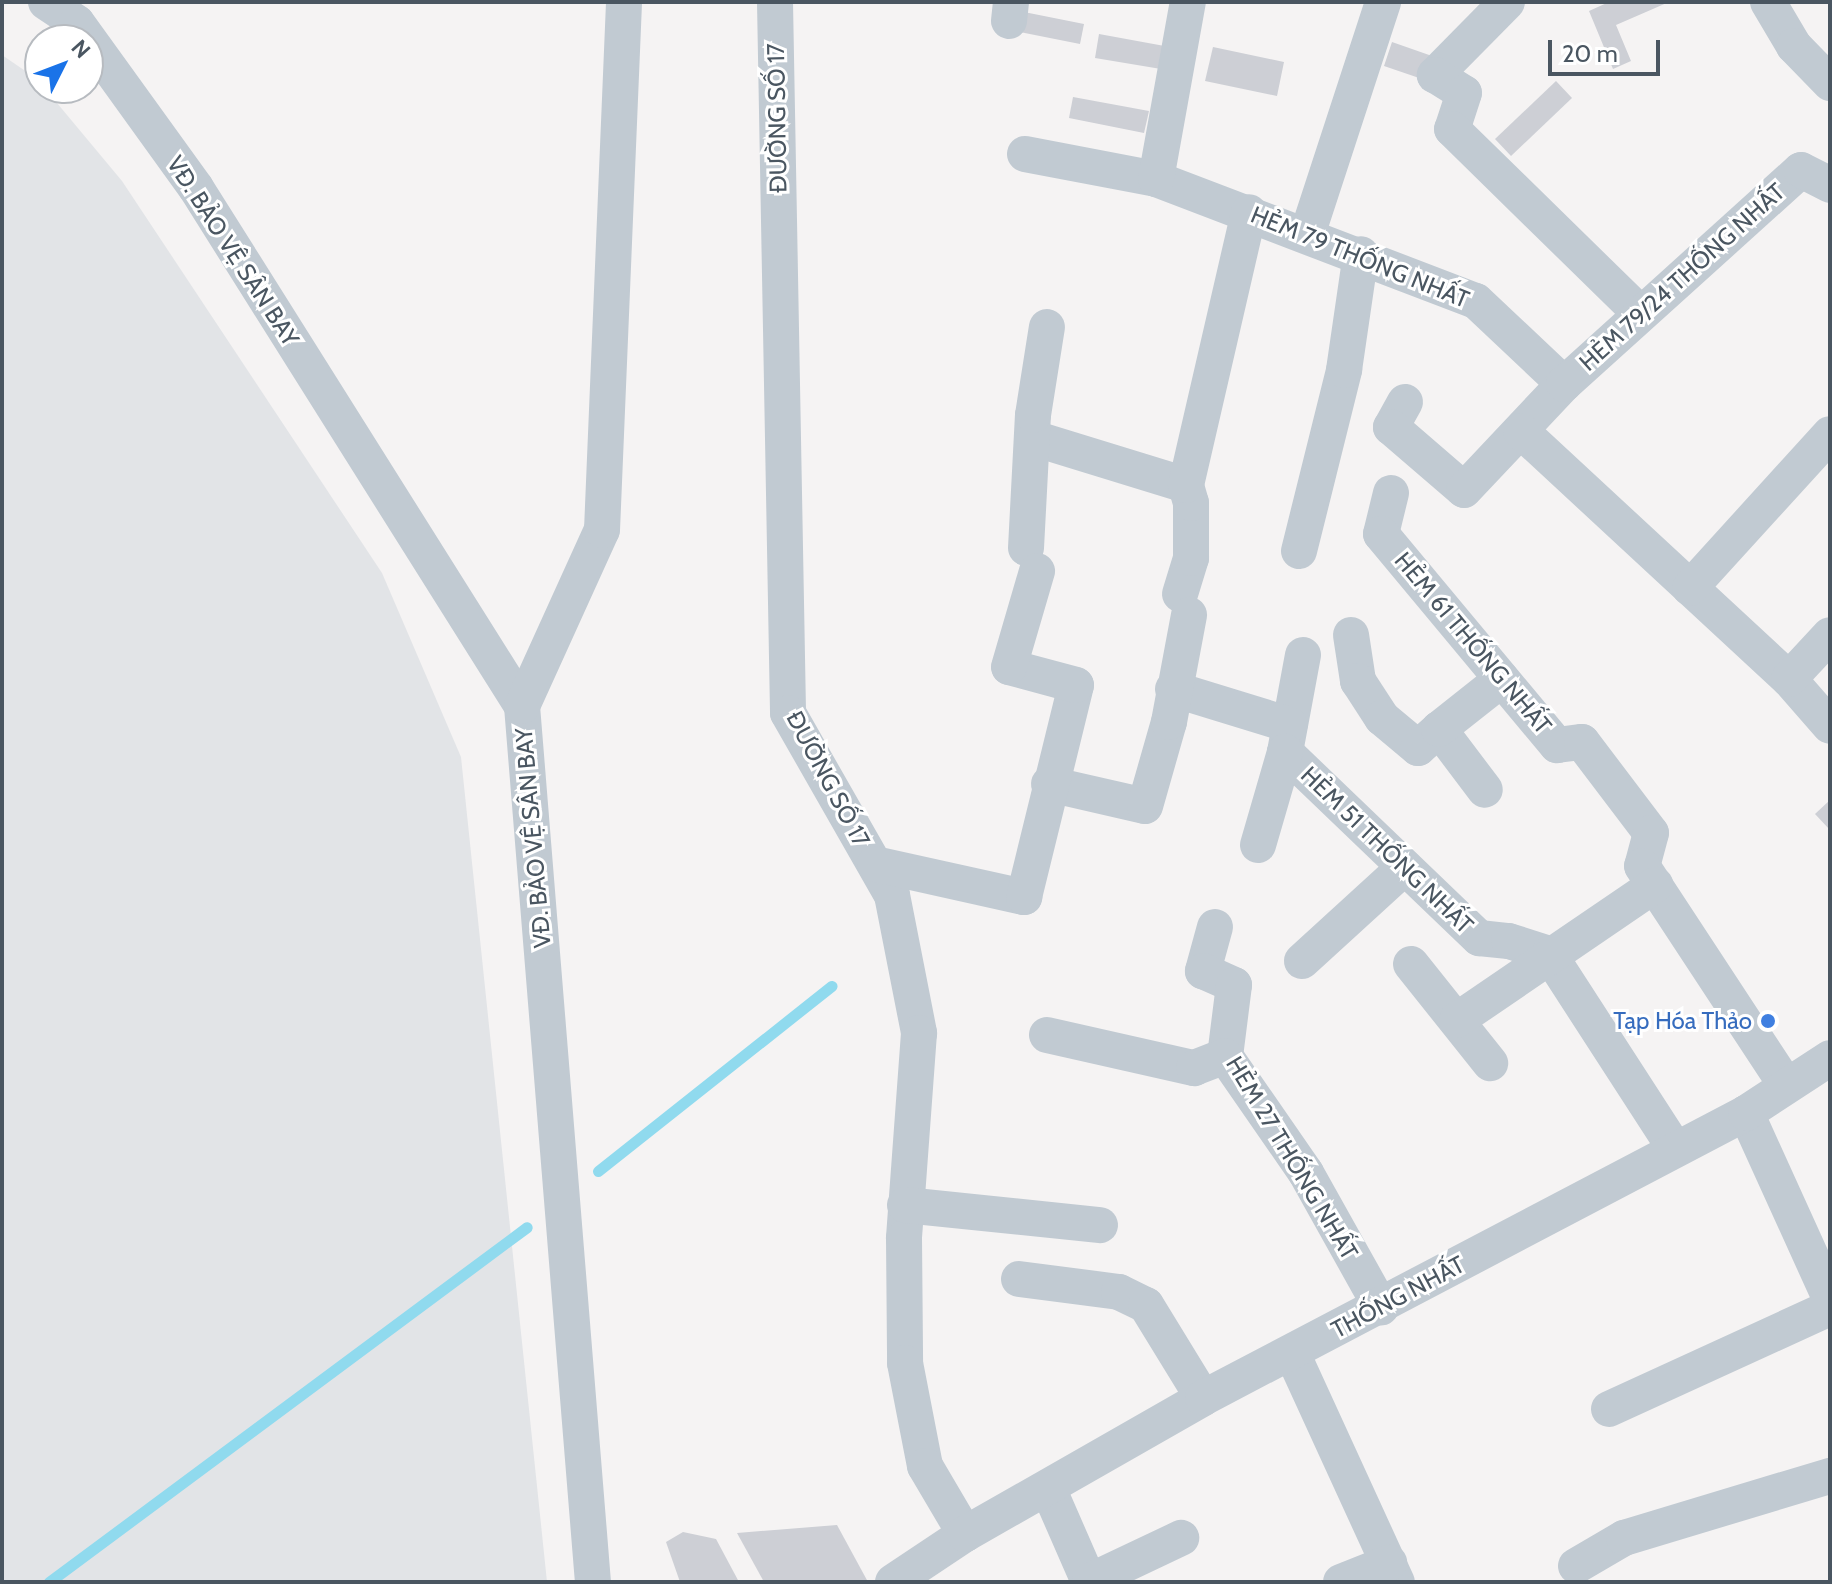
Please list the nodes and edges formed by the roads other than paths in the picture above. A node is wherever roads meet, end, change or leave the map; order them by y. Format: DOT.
graph roads {
  1 [pos="46,2"];
  2 [pos="624,2"];
  3 [pos="775,2"];
  4 [pos="1188,2"];
  5 [pos="1383,2"];
  6 [pos="1507,2"];
  7 [pos="1768,2"];
  8 [pos="1830,83"];
  9 [pos="1025,154"];
  10 [pos="1815,177"];
  11 [pos="1156,179"];
  12 [pos="1249,212"];
  13 [pos="1307,235"];
  14 [pos="1361,254"];
  15 [pos="1641,314"];
  16 [pos="1047,327"];
  17 [pos="1564,384"];
  18 [pos="1405,402"];
  19 [pos="1521,431"];
  20 [pos="1830,434"];
  21 [pos="1033,438"];
  22 [pos="1186,485"];
  23 [pos="1391,493"];
  24 [pos="1299,551"];
  25 [pos="1690,588"];
  26 [pos="1351,635"];
  27 [pos="1830,635"];
  28 [pos="1303,655"];
  29 [pos="1502,679"];
  30 [pos="1789,679"];
  31 [pos="1173,689"];
  32 [pos="522,706"];
  33 [pos="1830,726"];
  34 [pos="1439,729"];
  35 [pos="1287,738"];
  36 [pos="1049,784"];
  37 [pos="1485,790"];
  38 [pos="1258,845"];
  39 [pos="875,864"];
  40 [pos="1405,867"];
  41 [pos="1655,885"];
  42 [pos="1215,927"];
  43 [pos="1549,954"];
  44 [pos="1302,961"];
  45 [pos="1411,964"];
  46 [pos="1457,1020"];
  47 [pos="1047,1035"];
  48 [pos="1225,1056"];
  49 [pos="1830,1058"];
  50 [pos="1490,1063"];
  51 [pos="1786,1085"];
  52 [pos="1746,1113"];
  53 [pos="1675,1149"];
  54 [pos="905,1205"];
  55 [pos="1100,1225"];
  56 [pos="1019,1279"];
  57 [pos="1830,1298"];
  58 [pos="1381,1307"];
  59 [pos="1830,1308"];
  60 [pos="1292,1353"];
  61 [pos="1203,1398"];
  62 [pos="1609,1409"];
  63 [pos="1830,1476"];
  64 [pos="1048,1488"];
  65 [pos="965,1534"];
  66 [pos="1181,1538"];
  67 [pos="1576,1566"];
  68 [pos="1393,1572"];
  69 [pos="915,1576"];
  70 [pos="593,1582"];
  71 [pos="1089,1582"];
  72 [pos="1341,1582"];
  1 -- 32 [label="street, VĐ. BẢO VỆ SÂN BAY"];
  2 -- 32 [label="street"];
  3 -- 39 [label="street, ĐƯỜNG SỐ 17"];
  4 -- 11 [label="street"];
  5 -- 13 [label="street"];
  6 -- 15 [label="street"];
  7 -- 8 [label="street"];
  9 -- 11 [label="street, HẺM 79 THỐNG NHẤT"];
  10 -- 15 [label="street, HẺM 79/24 THỐNG NHẤT"];
  11 -- 12 [label="street, HẺM 79 THỐNG NHẤT"];
  12 -- 13 [label="street, HẺM 79 THỐNG NHẤT"];
  12 -- 22 [label="street"];
  13 -- 14 [label="street, HẺM 79 THỐNG NHẤT"];
  14 -- 17 [label="street, HẺM 79 THỐNG NHẤT"];
  14 -- 24 [label="street"];
  15 -- 17 [label="street, HẺM 79/24 THỐNG NHẤT"];
  16 -- 21 [label="street"];
  17 -- 19 [label="street"];
  18 -- 19 [label="street"];
  19 -- 25 [label="street"];
  20 -- 25 [label="street"];
  21 -- 22 [label="street"];
  21 -- 36 [label="street"];
  22 -- 31 [label="street"];
  23 -- 29 [label="street, HẺM 61 THỐNG NHẤT"];
  25 -- 30 [label="street"];
  26 -- 34 [label="street"];
  27 -- 30 [label="street"];
  28 -- 35 [label="street"];
  29 -- 34 [label="street"];
  29 -- 41 [label="street, HẺM 61 THỐNG NHẤT"];
  30 -- 33 [label="street"];
  31 -- 35 [label="street"];
  31 -- 36 [label="street"];
  32 -- 70 [label="street, VĐ. BẢO VỆ SÂN BAY"];
  34 -- 37 [label="street"];
  35 -- 38 [label="street"];
  35 -- 40 [label="street, HẺM 51 THỐNG NHẤT"];
  36 -- 39 [label="street"];
  39 -- 54 [label="street, ĐƯỜNG SỐ 17"];
  40 -- 43 [label="street, HẺM 51 THỐNG NHẤT"];
  40 -- 44 [label="street"];
  41 -- 43 [label="street"];
  41 -- 51 [label="street, HẺM 61 THỐNG NHẤT"];
  42 -- 48 [label="street, HẺM 27 THỐNG NHẤT"];
  43 -- 46 [label="street"];
  43 -- 53 [label="street"];
  45 -- 46 [label="street"];
  46 -- 50 [label="street"];
  47 -- 48 [label="street"];
  48 -- 58 [label="street, HẺM 27 THỐNG NHẤT"];
  49 -- 51 [label="street, THỐNG NHẤT"];
  51 -- 52 [label="street, THỐNG NHẤT"];
  52 -- 53 [label="street, THỐNG NHẤT"];
  52 -- 57 [label="street"];
  53 -- 58 [label="street, THỐNG NHẤT"];
  54 -- 55 [label="street"];
  54 -- 65 [label="street, ĐƯỜNG SỐ 17"];
  56 -- 61 [label="street"];
  58 -- 60 [label="street, THỐNG NHẤT"];
  59 -- 62 [label="street"];
  60 -- 61 [label="street, THỐNG NHẤT"];
  60 -- 68 [label="street"];
  61 -- 64 [label="street, THỐNG NHẤT"];
  63 -- 67 [label="street"];
  64 -- 65 [label="street, THỐNG NHẤT"];
  64 -- 71 [label="street"];
  65 -- 69 [label="street, THỐNG NHẤT"];
  66 -- 71 [label="street"];
  68 -- 72 [label="street"];
}
